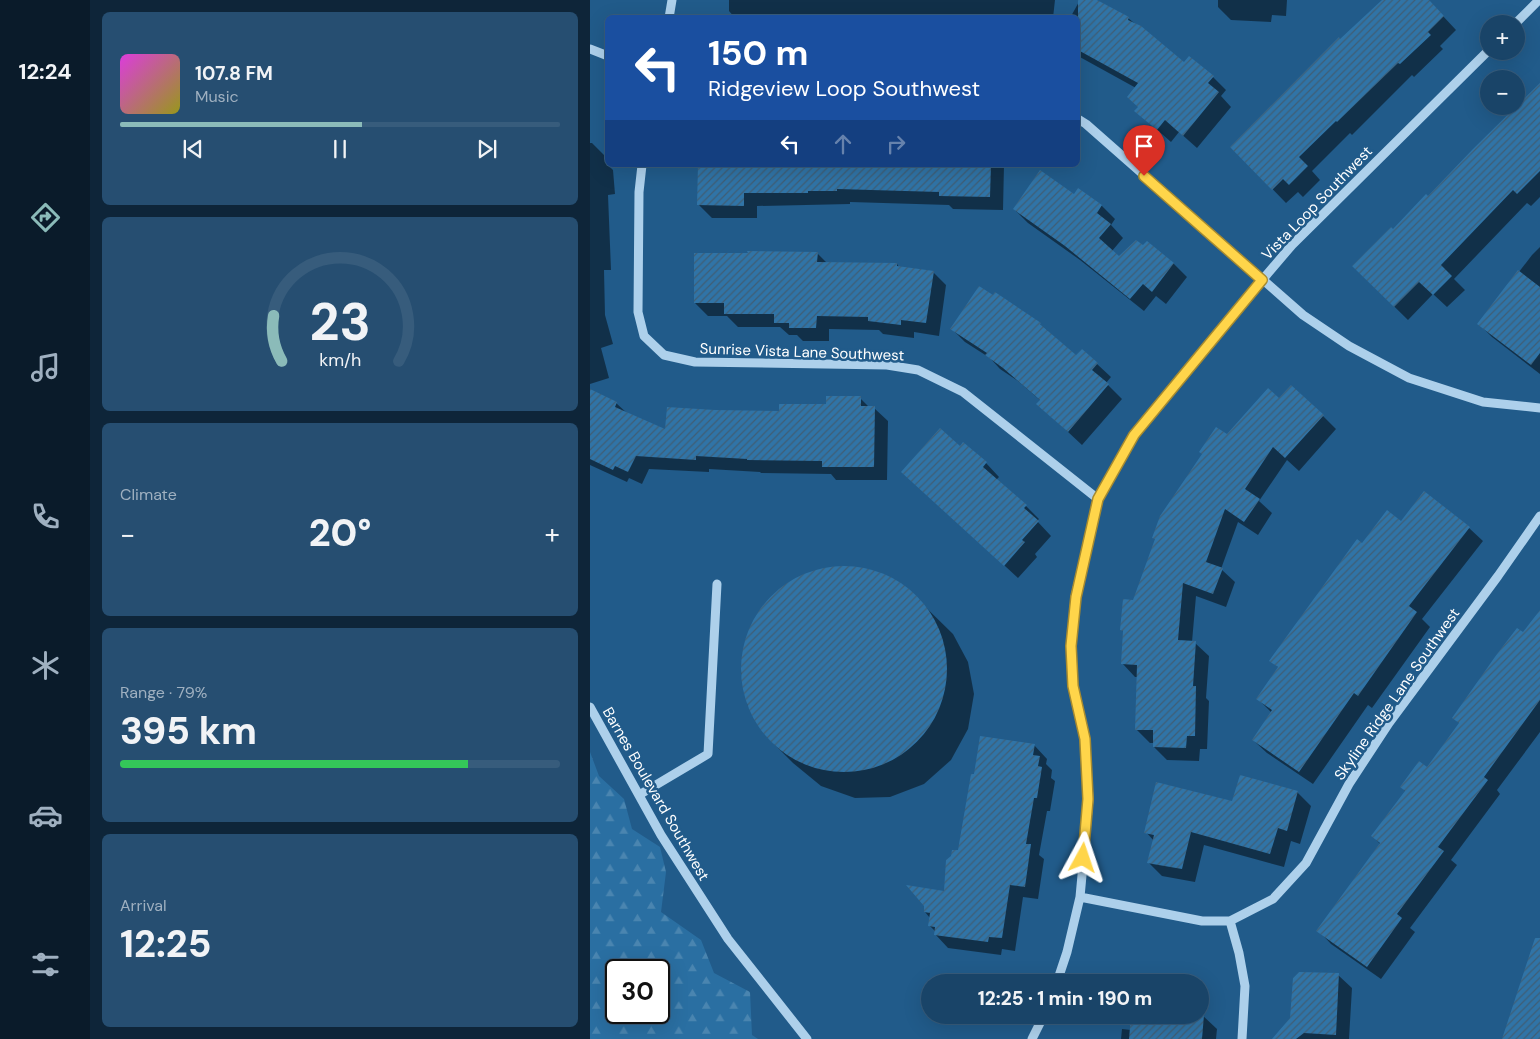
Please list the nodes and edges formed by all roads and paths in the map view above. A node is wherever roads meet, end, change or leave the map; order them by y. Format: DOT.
graph roads {
  1 [pos="672,0"];
  2 [pos="1539,0"];
  3 [pos="670,15"];
  4 [pos="1524,15"];
  5 [pos="590,49"];
  6 [pos="605,55"];
  7 [pos="1480,59"];
  8 [pos="1080,120"];
  9 [pos="642,167"];
  10 [pos="1262,280"];
  11 [pos="1540,408"];
  12 [pos="1098,499"];
  13 [pos="1540,516"];
  14 [pos="717,584"];
  15 [pos="590,707"];
  16 [pos="639,795"];
  17 [pos="1080,897"];
  18 [pos="1230,921"];
  19 [pos="1060,974"];
  20 [pos="1040,1024"];
  21 [pos="807,1039"];
  22 [pos="1032,1039"];
  23 [pos="1242,1039"];
  1 -- 3 [label="street"];
  2 -- 4 [label="street"];
  5 -- 6 [label="street"];
  7 -- 10 [label="street, Vista Loop Southwest"];
  8 -- 10 [label="street"];
  9 -- 12 [label="street, Sunrise Vista Lane Southwest"];
  10 -- 11 [label="street"];
  10 -- 12 [label="street, Vista Loop Southwest"];
  12 -- 17 [label="street, Vista Loop Southwest"];
  13 -- 18 [label="street, Skyline Ridge Lane Southwest"];
  14 -- 16 [label="street"];
  15 -- 16 [label="street, Barnes Boulevard Southwest"];
  16 -- 21 [label="street, Barnes Boulevard Southwest"];
  17 -- 18 [label="street, Skyline Ridge Lane Southwest"];
  17 -- 19 [label="street, Vista Loop Southwest"];
  18 -- 23 [label="street"];
  20 -- 22 [label="street"];
}
